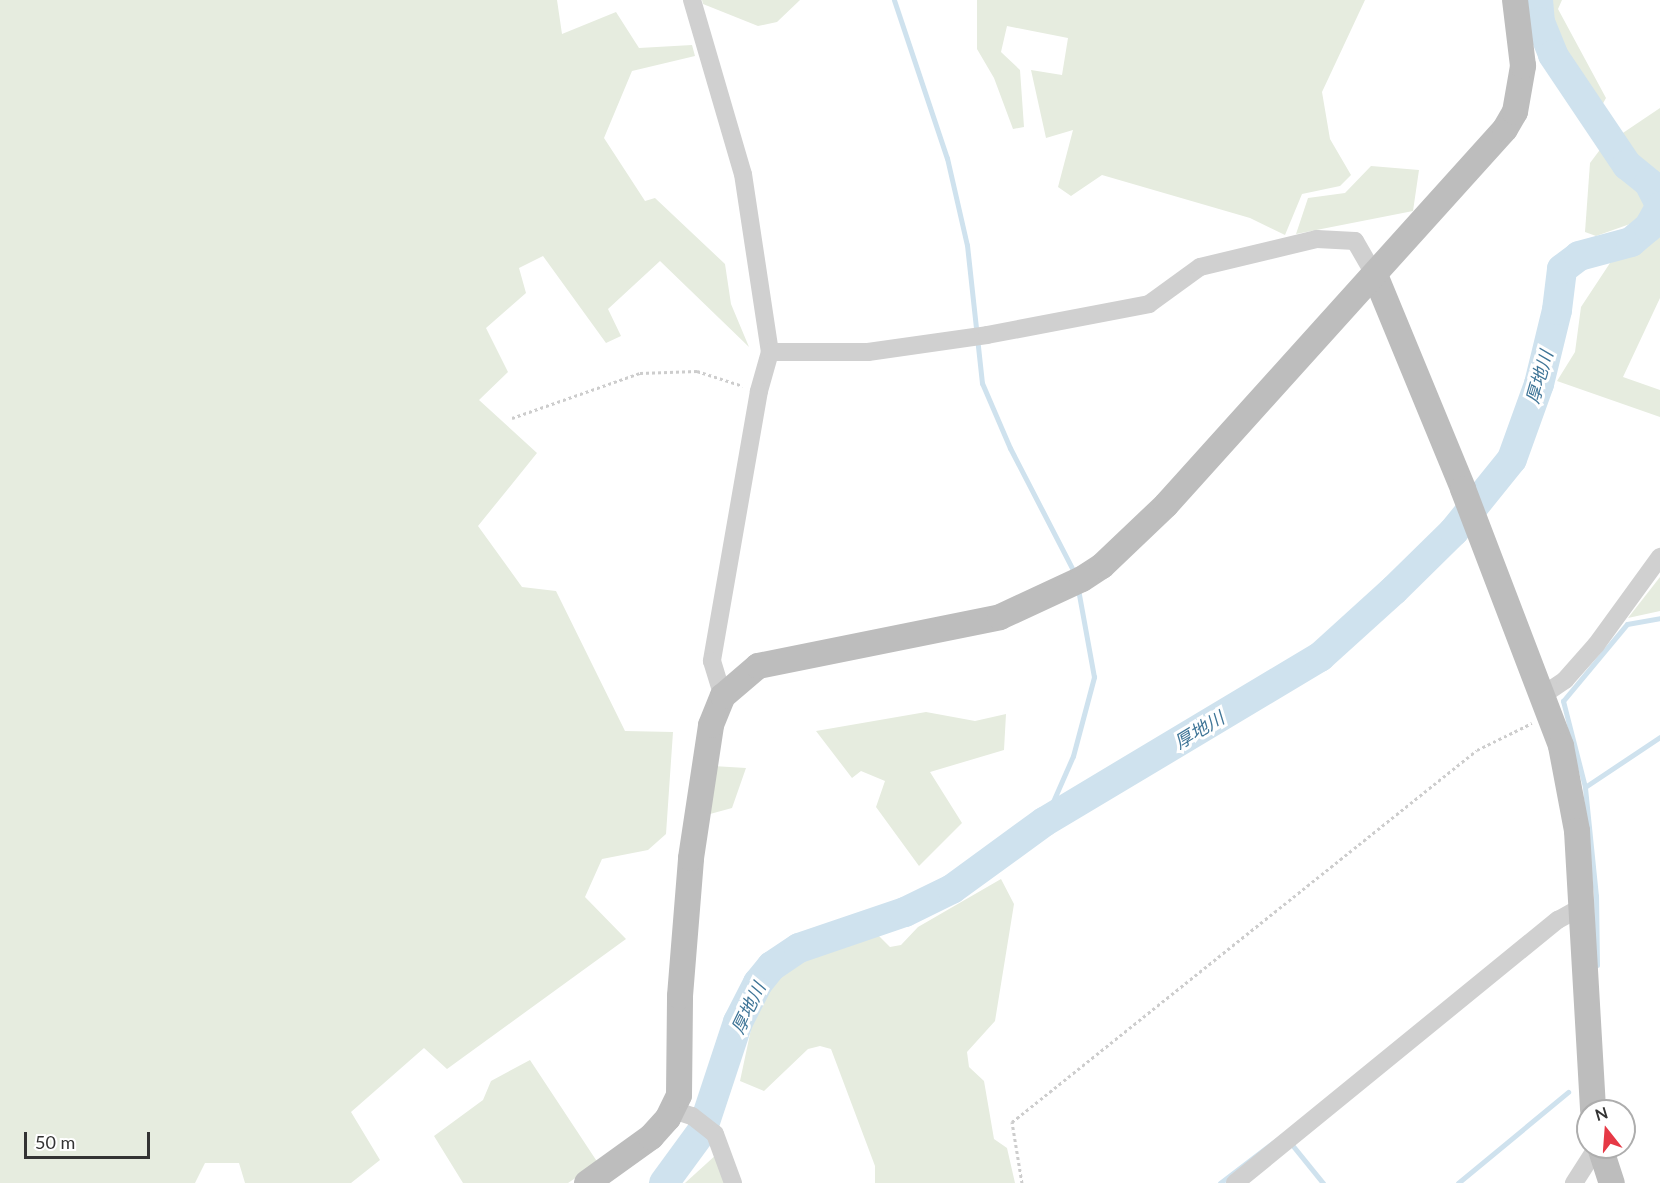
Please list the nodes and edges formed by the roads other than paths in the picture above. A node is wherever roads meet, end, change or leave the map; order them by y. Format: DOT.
graph roads {
  1 [pos="692,0"];
  2 [pos="1515,0"];
  3 [pos="1376,274"];
  4 [pos="770,352"];
  5 [pos="1660,557"];
  6 [pos="723,696"];
  7 [pos="1547,706"];
  8 [pos="1583,906"];
  9 [pos="1592,1099"];
  10 [pos="682,1113"];
  11 [pos="1590,1159"];
  12 [pos="1603,1159"];
  13 [pos="587,1183"];
  14 [pos="733,1183"];
  15 [pos="1235,1183"];
  16 [pos="1574,1183"];
  17 [pos="1612,1183"];
  1 -- 4 [label="street"];
  2 -- 3 [label="street"];
  3 -- 4 [label="street"];
  3 -- 6 [label="street"];
  3 -- 7 [label="street"];
  4 -- 6 [label="street"];
  5 -- 7 [label="street"];
  6 -- 10 [label="street"];
  7 -- 8 [label="street"];
  8 -- 9 [label="street"];
  8 -- 15 [label="street"];
  10 -- 13 [label="street"];
  10 -- 14 [label="street"];
  11 -- 16 [label="street"];
  12 -- 17 [label="street"];
}
